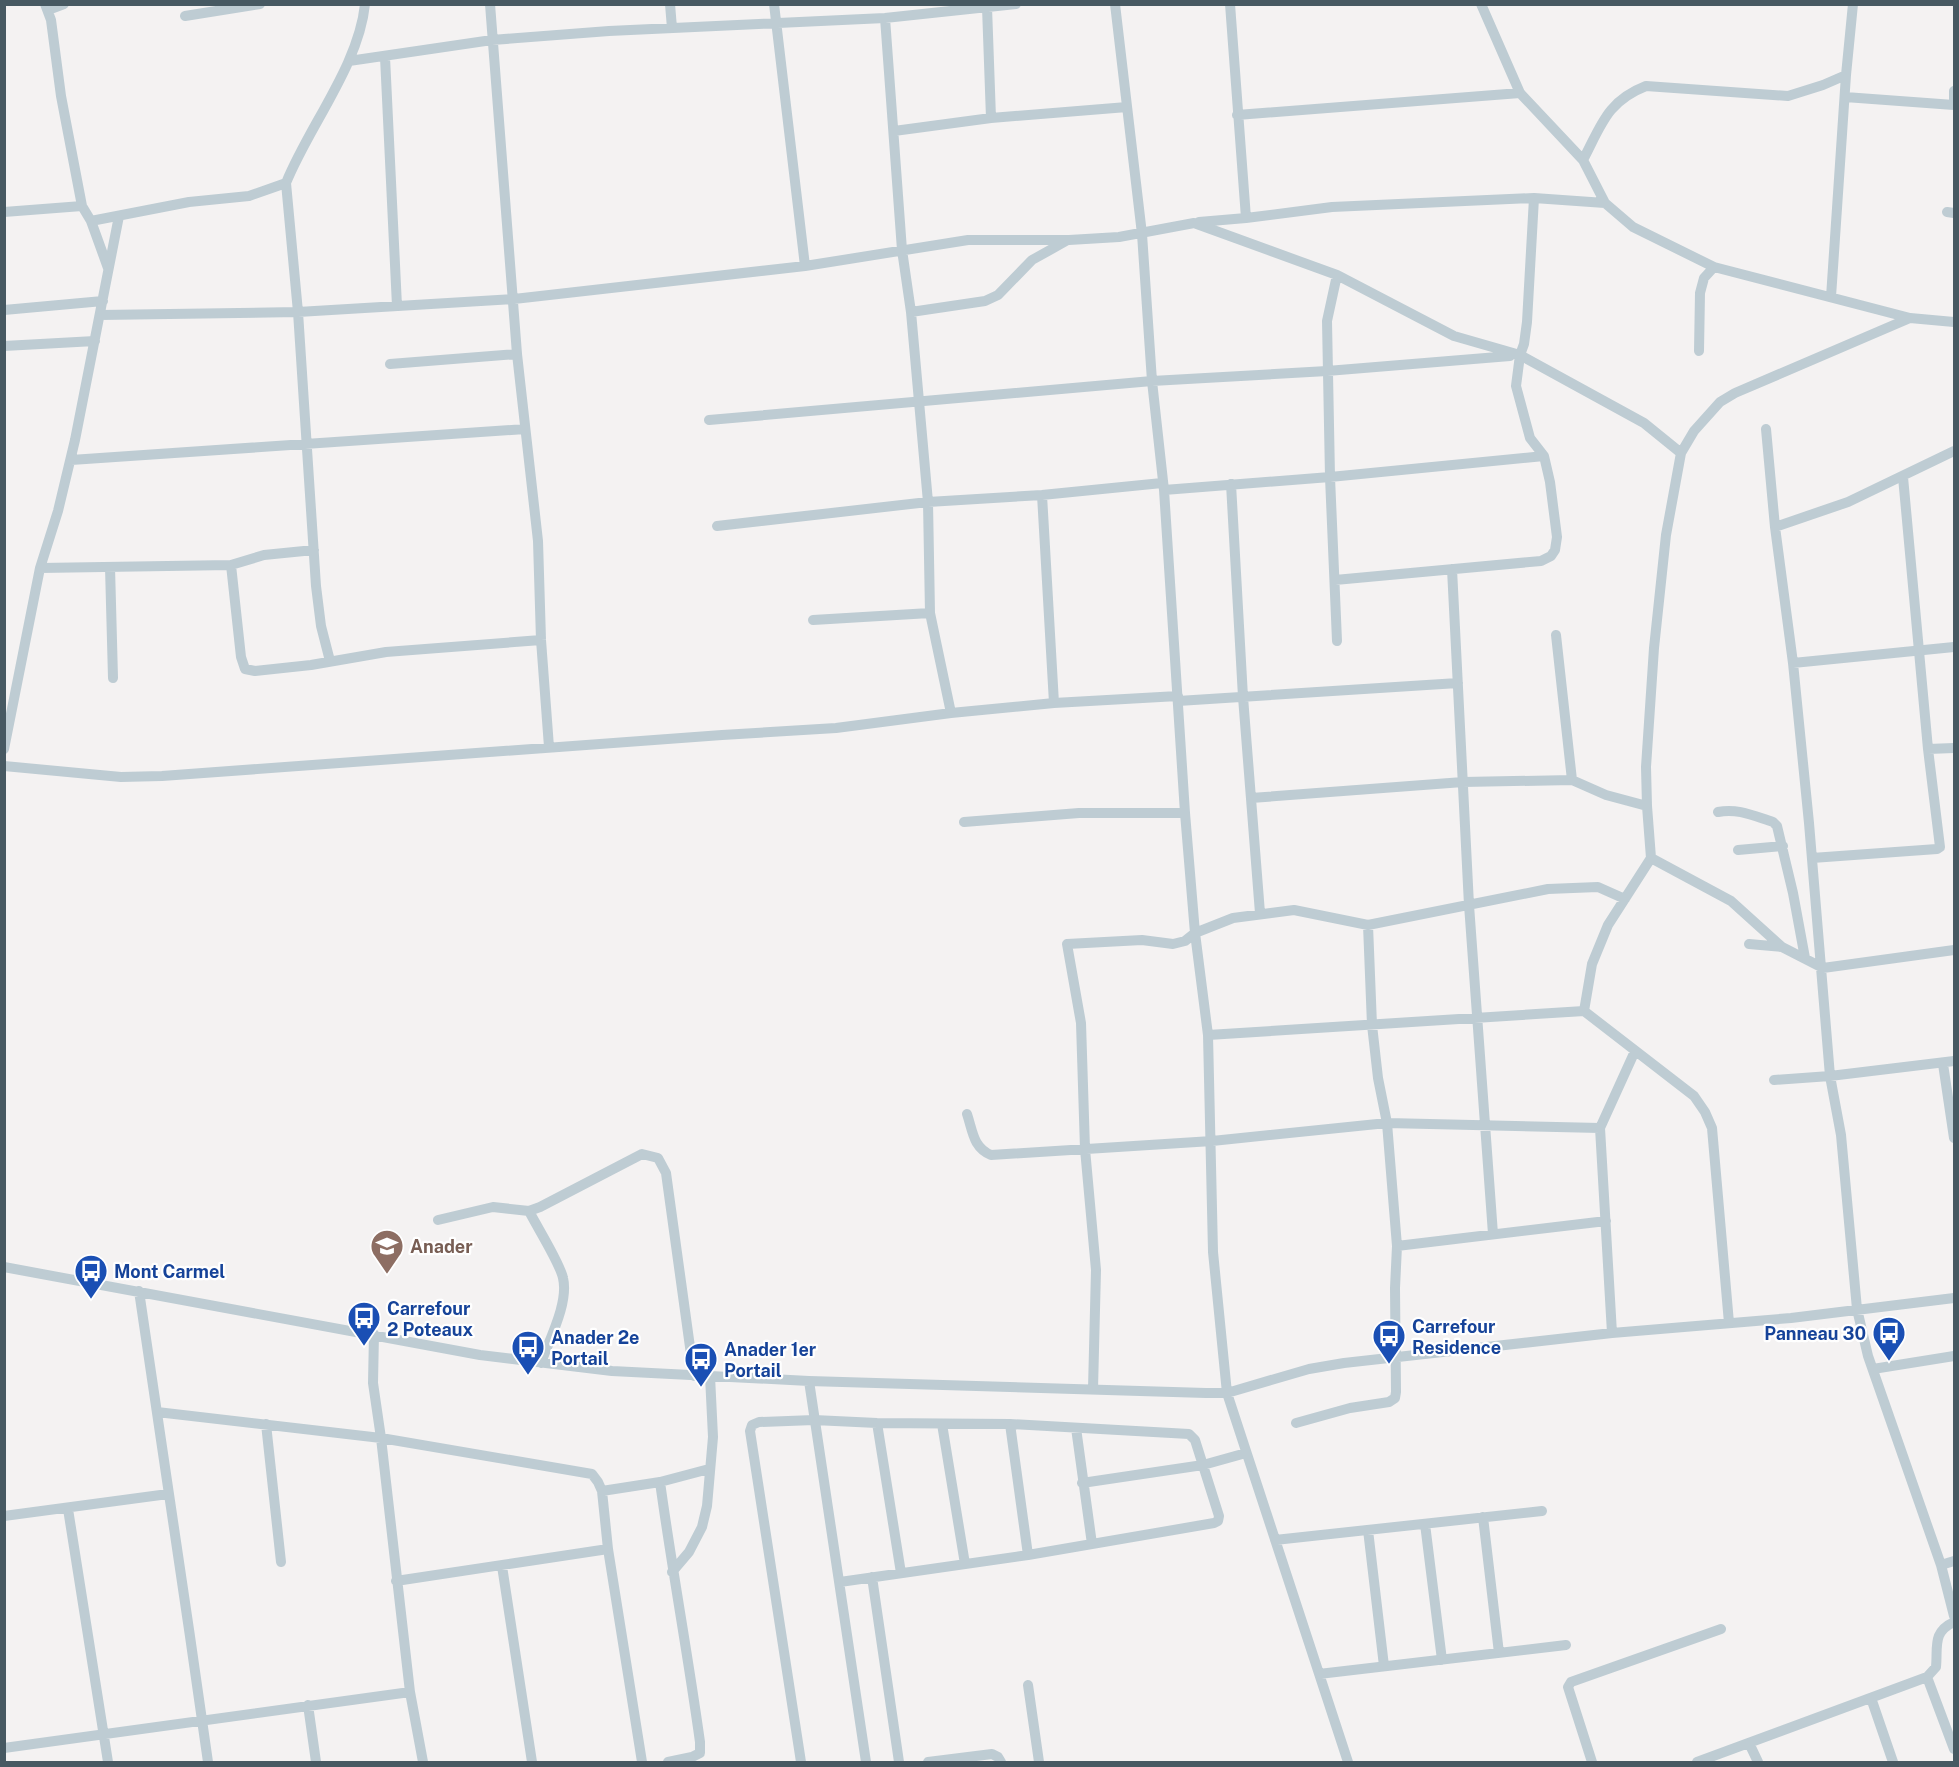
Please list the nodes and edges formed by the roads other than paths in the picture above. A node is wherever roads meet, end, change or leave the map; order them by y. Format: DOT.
graph roads {
  1 [pos="64,4"];
  2 [pos="260,4"];
  3 [pos="365,4"];
  4 [pos="490,4"];
  5 [pos="670,4"];
  6 [pos="774,4"];
  7 [pos="1016,4"];
  8 [pos="1115,4"];
  9 [pos="1230,4"];
  10 [pos="1481,4"];
  11 [pos="1853,4"];
  12 [pos="47,7"];
  13 [pos="987,7"];
  14 [pos="185,16"];
  15 [pos="885,18"];
  16 [pos="775,23"];
  17 [pos="672,28"];
  18 [pos="492,40"];
  19 [pos="385,57"];
  20 [pos="349,61"];
  21 [pos="1846,75"];
  22 [pos="1954,91"];
  23 [pos="1520,93"];
  24 [pos="1845,97"];
  25 [pos="1954,105"];
  26 [pos="1127,107"];
  27 [pos="1237,115"];
  28 [pos="990,118"];
  29 [pos="894,131"];
  30 [pos="1583,160"];
  31 [pos="286,183"];
  32 [pos="1534,198"];
  33 [pos="1605,203"];
  34 [pos="82,206"];
  35 [pos="4,212"];
  36 [pos="119,216"];
  37 [pos="1246,218"];
  38 [pos="91,221"];
  39 [pos="1194,223"];
  40 [pos="1142,234"];
  41 [pos="1069,240"];
  42 [pos="902,249"];
  43 [pos="805,266"];
  44 [pos="1714,267"];
  45 [pos="108,268"];
  46 [pos="1337,274"];
  47 [pos="1831,297"];
  48 [pos="514,299"];
  49 [pos="103,301"];
  50 [pos="397,306"];
  51 [pos="4,310"];
  52 [pos="298,312"];
  53 [pos="911,312"];
  54 [pos="100,315"];
  55 [pos="1910,318"];
  56 [pos="1954,322"];
  57 [pos="96,341"];
  58 [pos="4,346"];
  59 [pos="1699,351"];
  60 [pos="518,354"];
  61 [pos="1520,356"];
  62 [pos="390,364"];
  63 [pos="1327,371"];
  64 [pos="1152,381"];
  65 [pos="920,402"];
  66 [pos="709,420"];
  67 [pos="525,429"];
  68 [pos="1766,429"];
  69 [pos="308,444"];
  70 [pos="1954,451"];
  71 [pos="1681,453"];
  72 [pos="1544,456"];
  73 [pos="70,460"];
  74 [pos="1330,477"];
  75 [pos="1903,477"];
  76 [pos="1231,484"];
  77 [pos="1163,487"];
  78 [pos="1042,495"];
  79 [pos="928,502"];
  80 [pos="717,525"];
  81 [pos="1775,527"];
  82 [pos="315,550"];
  83 [pos="231,565"];
  84 [pos="110,567"];
  85 [pos="40,568"];
  86 [pos="1452,569"];
  87 [pos="1335,580"];
  88 [pos="930,613"];
  89 [pos="813,620"];
  90 [pos="1556,635"];
  91 [pos="541,640"];
  92 [pos="1337,641"];
  93 [pos="1954,647"];
  94 [pos="1919,650"];
  95 [pos="330,661"];
  96 [pos="1793,663"];
  97 [pos="113,678"];
  98 [pos="1458,683"];
  99 [pos="1243,697"];
  100 [pos="1178,699"];
  101 [pos="1054,703"];
  102 [pos="951,713"];
  103 [pos="549,747"];
  104 [pos="1954,748"];
  105 [pos="4,749"];
  106 [pos="1928,749"];
  107 [pos="4,766"];
  108 [pos="1572,780"];
  109 [pos="1463,782"];
  110 [pos="1251,798"];
  111 [pos="1647,807"];
  112 [pos="1718,812"];
  113 [pos="1185,813"];
  114 [pos="964,822"];
  115 [pos="1783,846"];
  116 [pos="1738,850"];
  117 [pos="1651,858"];
  118 [pos="1812,858"];
  119 [pos="1625,899"];
  120 [pos="1469,905"];
  121 [pos="1260,913"];
  122 [pos="1368,925"];
  123 [pos="1196,933"];
  124 [pos="1749,944"];
  125 [pos="1782,947"];
  126 [pos="1954,950"];
  127 [pos="1805,958"];
  128 [pos="1822,968"];
  129 [pos="1584,1011"];
  130 [pos="1478,1018"];
  131 [pos="1372,1025"];
  132 [pos="1208,1035"];
  133 [pos="1635,1052"];
  134 [pos="1949,1062"];
  135 [pos="1830,1076"];
  136 [pos="1774,1080"];
  137 [pos="967,1114"];
  138 [pos="1387,1124"];
  139 [pos="1487,1126"];
  140 [pos="1599,1128"];
  141 [pos="1954,1138"];
  142 [pos="1212,1141"];
  143 [pos="1085,1149"];
  144 [pos="529,1211"];
  145 [pos="438,1220"];
  146 [pos="1606,1221"];
  147 [pos="1493,1234"];
  148 [pos="1397,1246"];
  149 [pos="4,1267"];
  150 [pos="139,1291"];
  151 [pos="1954,1298"];
  152 [pos="1857,1309"];
  153 [pos="1729,1323"];
  154 [pos="1612,1333"];
  155 [pos="374,1334"];
  156 [pos="1954,1356"];
  157 [pos="1395,1357"];
  158 [pos="541,1363"];
  159 [pos="1873,1369"];
  160 [pos="694,1376"];
  161 [pos="710,1377"];
  162 [pos="808,1381"];
  163 [pos="1093,1389"];
  164 [pos="1227,1393"];
  165 [pos="157,1412"];
  166 [pos="814,1420"];
  167 [pos="877,1423"];
  168 [pos="1296,1423"];
  169 [pos="266,1424"];
  170 [pos="942,1424"];
  171 [pos="1010,1424"];
  172 [pos="1076,1428"];
  173 [pos="381,1438"];
  174 [pos="1246,1453"];
  175 [pos="1203,1465"];
  176 [pos="709,1468"];
  177 [pos="660,1482"];
  178 [pos="1082,1483"];
  179 [pos="602,1491"];
  180 [pos="168,1494"];
  181 [pos="68,1509"];
  182 [pos="1542,1511"];
  183 [pos="4,1516"];
  184 [pos="1483,1517"];
  185 [pos="1425,1524"];
  186 [pos="1368,1530"];
  187 [pos="1275,1540"];
  188 [pos="1092,1544"];
  189 [pos="608,1549"];
  190 [pos="1028,1555"];
  191 [pos="1954,1561"];
  192 [pos="280,1562"];
  193 [pos="965,1564"];
  194 [pos="1941,1565"];
  195 [pos="502,1566"];
  196 [pos="672,1572"];
  197 [pos="900,1573"];
  198 [pos="872,1577"];
  199 [pos="396,1581"];
  200 [pos="840,1582"];
  201 [pos="1954,1616"];
  202 [pos="1954,1622"];
  203 [pos="1721,1629"];
  204 [pos="1566,1645"];
  205 [pos="1499,1653"];
  206 [pos="1442,1660"];
  207 [pos="1384,1666"];
  208 [pos="1319,1674"];
  209 [pos="1927,1677"];
  210 [pos="1028,1685"];
  211 [pos="410,1692"];
  212 [pos="1871,1698"];
  213 [pos="308,1705"];
  214 [pos="202,1719"];
  215 [pos="104,1735"];
  216 [pos="1749,1743"];
  217 [pos="4,1748"];
  218 [pos="1954,1749"];
  219 [pos="108,1762"];
  220 [pos="208,1762"];
  221 [pos="316,1762"];
  222 [pos="423,1762"];
  223 [pos="532,1762"];
  224 [pos="642,1762"];
  225 [pos="668,1762"];
  226 [pos="801,1762"];
  227 [pos="866,1762"];
  228 [pos="899,1762"];
  229 [pos="929,1762"];
  230 [pos="1001,1762"];
  231 [pos="1039,1762"];
  232 [pos="1348,1762"];
  233 [pos="1592,1762"];
  234 [pos="1702,1762"];
  235 [pos="1758,1762"];
  236 [pos="1893,1762"];
  1 -- 12 [label="street"];
  2 -- 14 [label="street"];
  3 -- 20 [label="street"];
  4 -- 18 [label="street"];
  5 -- 17 [label="street"];
  6 -- 16 [label="street"];
  7 -- 13 [label="street"];
  8 -- 26 [label="street"];
  9 -- 27 [label="street"];
  10 -- 23 [label="street"];
  11 -- 21 [label="street"];
  12 -- 34 [label="street"];
  13 -- 15 [label="street"];
  13 -- 28 [label="street"];
  15 -- 16 [label="street"];
  15 -- 29 [label="street"];
  16 -- 17 [label="street"];
  16 -- 43 [label="street"];
  17 -- 18 [label="street"];
  18 -- 19 [label="street"];
  18 -- 48 [label="street"];
  19 -- 20 [label="street"];
  19 -- 50 [label="street"];
  20 -- 31 [label="street"];
  21 -- 24 [label="street"];
  21 -- 30 [label="street"];
  22 -- 25 [label="street"];
  23 -- 27 [label="street"];
  23 -- 30 [label="street"];
  24 -- 25 [label="street"];
  24 -- 47 [label="street"];
  26 -- 28 [label="street"];
  26 -- 40 [label="street"];
  27 -- 37 [label="street"];
  28 -- 29 [label="street"];
  29 -- 42 [label="street"];
  30 -- 33 [label="street"];
  31 -- 36 [label="street"];
  31 -- 52 [label="street"];
  32 -- 33 [label="street"];
  32 -- 37 [label="street"];
  32 -- 61 [label="street"];
  33 -- 44 [label="street"];
  34 -- 35 [label="street"];
  34 -- 38 [label="street"];
  36 -- 38 [label="street"];
  36 -- 45 [label="street"];
  37 -- 39 [label="street"];
  38 -- 45 [label="street"];
  39 -- 40 [label="street"];
  39 -- 46 [label="street"];
  40 -- 41 [label="street"];
  40 -- 64 [label="street"];
  41 -- 42 [label="street"];
  41 -- 53 [label="street"];
  42 -- 43 [label="street"];
  42 -- 53 [label="street"];
  43 -- 48 [label="street"];
  44 -- 47 [label="street"];
  44 -- 59 [label="street"];
  45 -- 49 [label="street"];
  46 -- 61 [label="street"];
  46 -- 63 [label="street"];
  47 -- 55 [label="street"];
  48 -- 50 [label="street"];
  48 -- 60 [label="street"];
  49 -- 51 [label="street"];
  49 -- 54 [label="street"];
  50 -- 52 [label="street"];
  52 -- 54 [label="street"];
  52 -- 69 [label="street"];
  53 -- 65 [label="street"];
  54 -- 57 [label="street"];
  55 -- 56 [label="street"];
  55 -- 71 [label="street"];
  57 -- 58 [label="street"];
  57 -- 73 [label="street"];
  60 -- 62 [label="street"];
  60 -- 67 [label="street"];
  61 -- 63 [label="street"];
  61 -- 71 [label="street"];
  61 -- 72 [label="street"];
  63 -- 64 [label="street"];
  63 -- 74 [label="street"];
  64 -- 65 [label="street"];
  64 -- 77 [label="street"];
  65 -- 66 [label="street"];
  65 -- 79 [label="street"];
  67 -- 69 [label="street"];
  67 -- 91 [label="street"];
  68 -- 81 [label="street"];
  69 -- 73 [label="street"];
  69 -- 82 [label="street"];
  70 -- 75 [label="street"];
  71 -- 111 [label="street"];
  72 -- 74 [label="street"];
  72 -- 86 [label="street"];
  73 -- 85 [label="street"];
  74 -- 76 [label="street"];
  74 -- 87 [label="street"];
  75 -- 81 [label="street"];
  75 -- 94 [label="street"];
  76 -- 77 [label="street"];
  76 -- 99 [label="street"];
  77 -- 78 [label="street"];
  77 -- 100 [label="street"];
  78 -- 79 [label="street"];
  78 -- 101 [label="street"];
  79 -- 80 [label="street"];
  79 -- 88 [label="street"];
  81 -- 96 [label="street"];
  82 -- 83 [label="street"];
  82 -- 95 [label="street"];
  83 -- 84 [label="street"];
  83 -- 95 [label="street"];
  84 -- 85 [label="street"];
  84 -- 97 [label="street"];
  85 -- 105 [label="street"];
  86 -- 87 [label="street"];
  86 -- 98 [label="street"];
  87 -- 92 [label="street"];
  88 -- 89 [label="street"];
  88 -- 102 [label="street"];
  90 -- 108 [label="street"];
  91 -- 95 [label="street"];
  91 -- 103 [label="street"];
  93 -- 94 [label="street"];
  94 -- 96 [label="street"];
  94 -- 106 [label="street"];
  96 -- 118 [label="street"];
  98 -- 99 [label="street"];
  98 -- 109 [label="street"];
  99 -- 100 [label="street"];
  99 -- 110 [label="street"];
  100 -- 101 [label="street"];
  100 -- 113 [label="street"];
  101 -- 102 [label="street"];
  102 -- 103 [label="street"];
  103 -- 107 [label="street"];
  104 -- 106 [label="street"];
  106 -- 118 [label="street"];
  108 -- 109 [label="street"];
  108 -- 111 [label="street"];
  109 -- 110 [label="street"];
  109 -- 120 [label="street"];
  110 -- 121 [label="street"];
  111 -- 117 [label="street"];
  112 -- 115 [label="street"];
  113 -- 114 [label="street"];
  113 -- 123 [label="street"];
  115 -- 116 [label="street"];
  115 -- 127 [label="street"];
  117 -- 119 [label="street"];
  117 -- 125 [label="street"];
  118 -- 128 [label="street"];
  119 -- 120 [label="street"];
  119 -- 129 [label="street"];
  120 -- 122 [label="street"];
  120 -- 130 [label="street"];
  121 -- 122 [label="street"];
  121 -- 123 [label="street"];
  122 -- 131 [label="street"];
  123 -- 132 [label="street"];
  123 -- 143 [label="street"];
  124 -- 125 [label="street"];
  125 -- 127 [label="street"];
  126 -- 128 [label="street"];
  127 -- 128 [label="street"];
  128 -- 135 [label="street"];
  129 -- 130 [label="street"];
  129 -- 133 [label="street"];
  130 -- 131 [label="street"];
  130 -- 139 [label="street"];
  131 -- 132 [label="street"];
  131 -- 138 [label="street"];
  132 -- 142 [label="street"];
  133 -- 140 [label="street"];
  133 -- 153 [label="street"];
  134 -- 135 [label="street"];
  134 -- 141 [label="street"];
  135 -- 136 [label="street"];
  135 -- 152 [label="street"];
  137 -- 143 [label="street"];
  138 -- 139 [label="street"];
  138 -- 142 [label="street"];
  138 -- 148 [label="street"];
  139 -- 140 [label="street"];
  139 -- 147 [label="street"];
  140 -- 146 [label="street"];
  142 -- 143 [label="street"];
  142 -- 164 [label="street"];
  143 -- 163 [label="street"];
  144 -- 145 [label="street"];
  144 -- 158 [label="street"];
  144 -- 160 [label="street"];
  146 -- 147 [label="street"];
  146 -- 154 [label="street"];
  147 -- 148 [label="street"];
  148 -- 157 [label="street"];
  149 -- 150 [label="street"];
  150 -- 155 [label="street"];
  150 -- 165 [label="street"];
  151 -- 152 [label="street"];
  152 -- 153 [label="street"];
  152 -- 159 [label="street"];
  153 -- 154 [label="street"];
  154 -- 157 [label="street"];
  155 -- 158 [label="street"];
  155 -- 173 [label="street"];
  156 -- 159 [label="street"];
  157 -- 164 [label="street"];
  157 -- 168 [label="street"];
  158 -- 160 [label="street"];
  159 -- 194 [label="street"];
  160 -- 161 [label="street"];
  161 -- 162 [label="street"];
  161 -- 176 [label="street"];
  162 -- 163 [label="street"];
  162 -- 166 [label="street"];
  163 -- 164 [label="street"];
  164 -- 174 [label="street"];
  165 -- 169 [label="street"];
  165 -- 180 [label="street"];
  166 -- 167 [label="street"];
  166 -- 200 [label="street"];
  166 -- 226 [label="street"];
  167 -- 170 [label="street"];
  167 -- 197 [label="street"];
  169 -- 173 [label="street"];
  169 -- 192 [label="street"];
  170 -- 171 [label="street"];
  170 -- 193 [label="street"];
  171 -- 172 [label="street"];
  171 -- 190 [label="street"];
  172 -- 175 [label="street"];
  172 -- 178 [label="street"];
  173 -- 179 [label="street"];
  173 -- 199 [label="street"];
  174 -- 175 [label="street"];
  174 -- 187 [label="street"];
  175 -- 178 [label="street"];
  175 -- 188 [label="street"];
  176 -- 177 [label="street"];
  176 -- 196 [label="street"];
  177 -- 179 [label="street"];
  177 -- 196 [label="street"];
  178 -- 188 [label="street"];
  179 -- 189 [label="street"];
  180 -- 181 [label="street"];
  180 -- 214 [label="street"];
  181 -- 183 [label="street"];
  181 -- 215 [label="street"];
  182 -- 184 [label="street"];
  184 -- 185 [label="street"];
  184 -- 205 [label="street"];
  185 -- 186 [label="street"];
  185 -- 206 [label="street"];
  186 -- 187 [label="street"];
  186 -- 207 [label="street"];
  187 -- 208 [label="street"];
  188 -- 190 [label="street"];
  189 -- 195 [label="street"];
  189 -- 224 [label="street"];
  190 -- 193 [label="street"];
  191 -- 194 [label="street"];
  193 -- 197 [label="street"];
  194 -- 201 [label="street"];
  195 -- 199 [label="street"];
  195 -- 223 [label="street"];
  196 -- 225 [label="street"];
  197 -- 198 [label="street"];
  198 -- 200 [label="street"];
  198 -- 228 [label="street"];
  199 -- 211 [label="street"];
  200 -- 227 [label="street"];
  202 -- 209 [label="street"];
  203 -- 233 [label="street"];
  204 -- 205 [label="street"];
  205 -- 206 [label="street"];
  206 -- 207 [label="street"];
  207 -- 208 [label="street"];
  208 -- 232 [label="street"];
  209 -- 212 [label="street"];
  209 -- 218 [label="street"];
  210 -- 231 [label="street"];
  211 -- 213 [label="street"];
  211 -- 222 [label="street"];
  212 -- 216 [label="street"];
  212 -- 236 [label="street"];
  213 -- 214 [label="street"];
  213 -- 221 [label="street"];
  214 -- 215 [label="street"];
  214 -- 220 [label="street"];
  215 -- 217 [label="street"];
  215 -- 219 [label="street"];
  216 -- 234 [label="street"];
  216 -- 235 [label="street"];
  229 -- 230 [label="street"];
}
